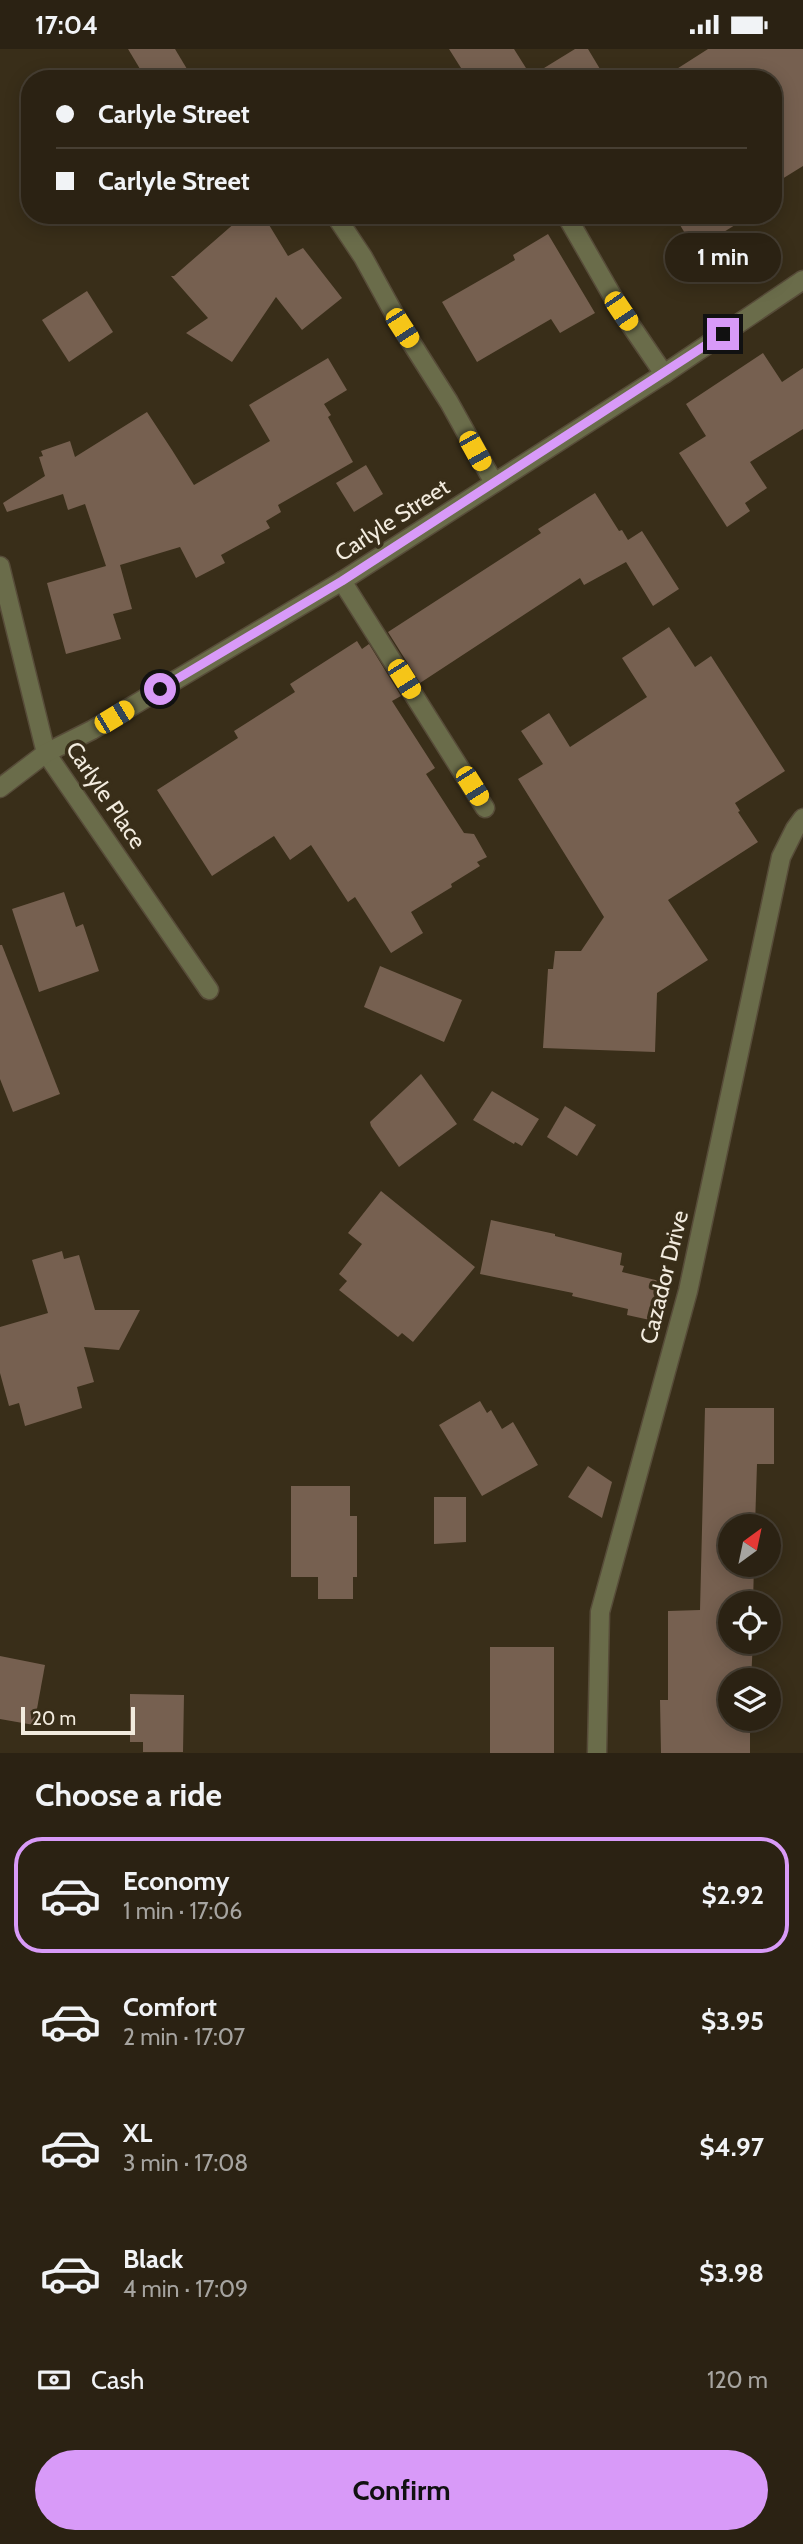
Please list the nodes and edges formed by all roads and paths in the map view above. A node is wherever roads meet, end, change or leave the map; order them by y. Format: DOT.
graph roads {
  1 [pos="341,224"];
  2 [pos="571,224"];
  3 [pos="803,280"];
  4 [pos="664,374"];
  5 [pos="494,483"];
  6 [pos="0,566"];
  7 [pos="342,581"];
  8 [pos="46,753"];
  9 [pos="0,788"];
  10 [pos="485,808"];
  11 [pos="803,818"];
  12 [pos="208,990"];
  13 [pos="597,1753"];
  1 -- 5 [label="street"];
  2 -- 4 [label="street"];
  3 -- 4 [label="street, Carlyle Street"];
  4 -- 5 [label="street, Carlyle Street"];
  5 -- 7 [label="street, Carlyle Street"];
  6 -- 8 [label="street, Carlyle Place"];
  7 -- 8 [label="street, Carlyle Street"];
  7 -- 10 [label="street"];
  8 -- 9 [label="street, Carlyle Street"];
  8 -- 12 [label="street, Carlyle Place"];
  11 -- 13 [label="street, Cazador Drive"];
}
